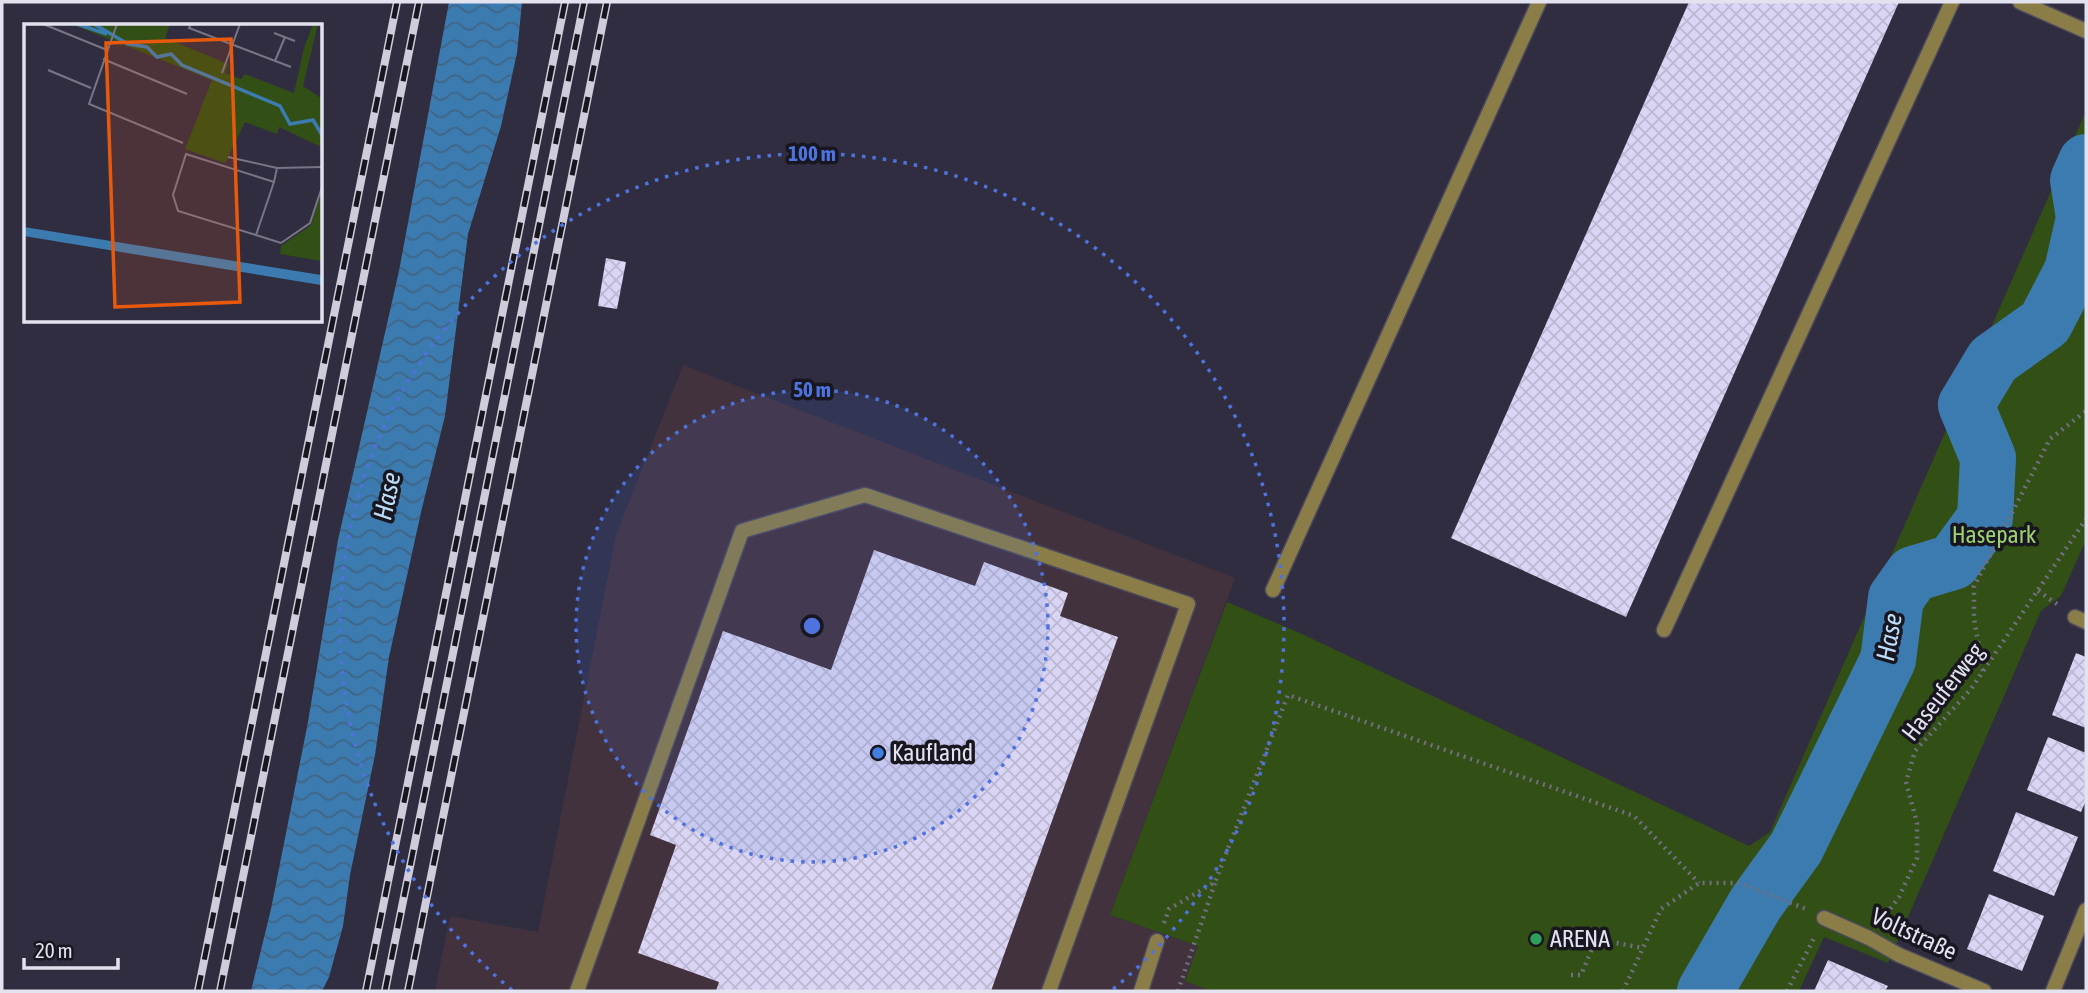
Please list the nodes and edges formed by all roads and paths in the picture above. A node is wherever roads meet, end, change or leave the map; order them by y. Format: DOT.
graph roads {
  1 [pos="1539,2"];
  2 [pos="1952,2"];
  3 [pos="2029,4"];
  4 [pos="2086,31"];
  5 [pos="2086,411"];
  6 [pos="2086,519"];
  7 [pos="1273,590"];
  8 [pos="1664,630"];
  9 [pos="1983,672"];
  10 [pos="1215,882"];
  11 [pos="1699,883"];
  12 [pos="1808,910"];
  13 [pos="2086,910"];
  14 [pos="1824,918"];
  15 [pos="1869,938"];
  16 [pos="1157,941"];
  17 [pos="1643,948"];
  18 [pos="1571,975"];
  19 [pos="578,991"];
  20 [pos="1049,991"];
  21 [pos="1141,991"];
  22 [pos="1178,991"];
  23 [pos="1623,991"];
  24 [pos="1787,991"];
  25 [pos="1984,991"];
  26 [pos="2053,991"];
  1 -- 7 [label="street"];
  2 -- 8 [label="street"];
  3 -- 4 [label="street"];
  5 -- 9 [label="path"];
  6 -- 9 [label="path, Haseuferweg"];
  9 -- 15 [label="path, Haseuferweg"];
  10 -- 11 [label="path"];
  10 -- 16 [label="path"];
  10 -- 22 [label="path"];
  11 -- 12 [label="path"];
  11 -- 17 [label="path"];
  13 -- 26 [label="street"];
  14 -- 15 [label="street, Voltstraße"];
  14 -- 24 [label="path"];
  15 -- 25 [label="street, Voltstraße"];
  16 -- 21 [label="street"];
  17 -- 18 [label="path"];
  17 -- 23 [label="path"];
  19 -- 20 [label="street"];
}
